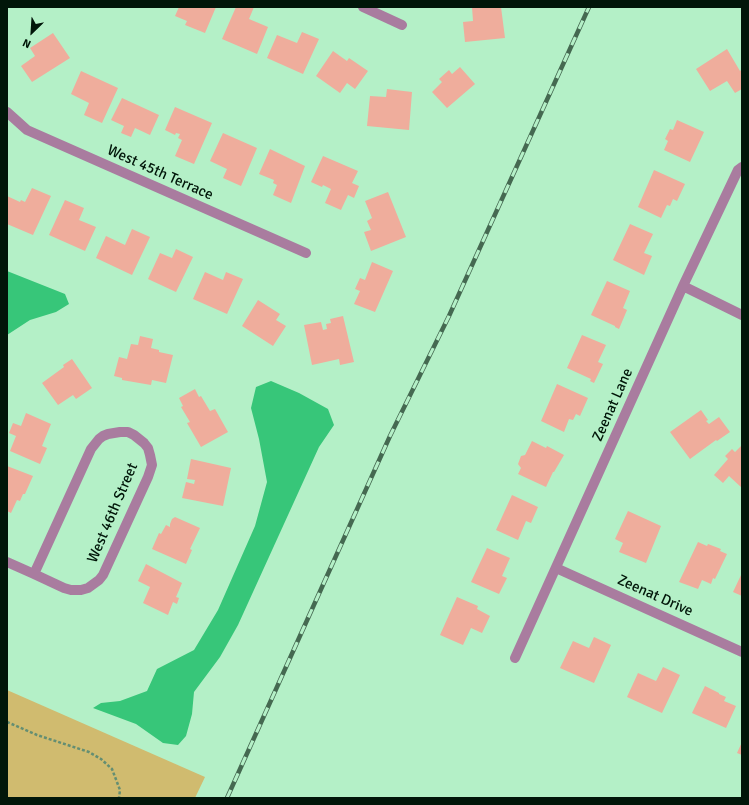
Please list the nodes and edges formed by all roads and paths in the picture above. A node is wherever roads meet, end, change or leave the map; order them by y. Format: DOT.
graph roads {
  1 [pos="363,7"];
  2 [pos="402,25"];
  3 [pos="7,112"];
  4 [pos="742,167"];
  5 [pos="306,253"];
  6 [pos="683,286"];
  7 [pos="742,315"];
  8 [pos="7,562"];
  9 [pos="556,568"];
  10 [pos="34,574"];
  11 [pos="742,652"];
  12 [pos="515,658"];
  13 [pos="7,722"];
  14 [pos="119,798"];
  1 -- 2 [label="street"];
  3 -- 5 [label="street, West 45th Terrace"];
  4 -- 6 [label="street, Zeenat Lane"];
  6 -- 7 [label="street"];
  6 -- 9 [label="street, Zeenat Lane"];
  8 -- 10 [label="street, West 46th Street"];
  9 -- 11 [label="street, Zeenat Drive"];
  9 -- 12 [label="street, Zeenat Lane"];
  10 -- 10 [label="street, West 46th Street"];
  13 -- 14 [label="path"];
}
